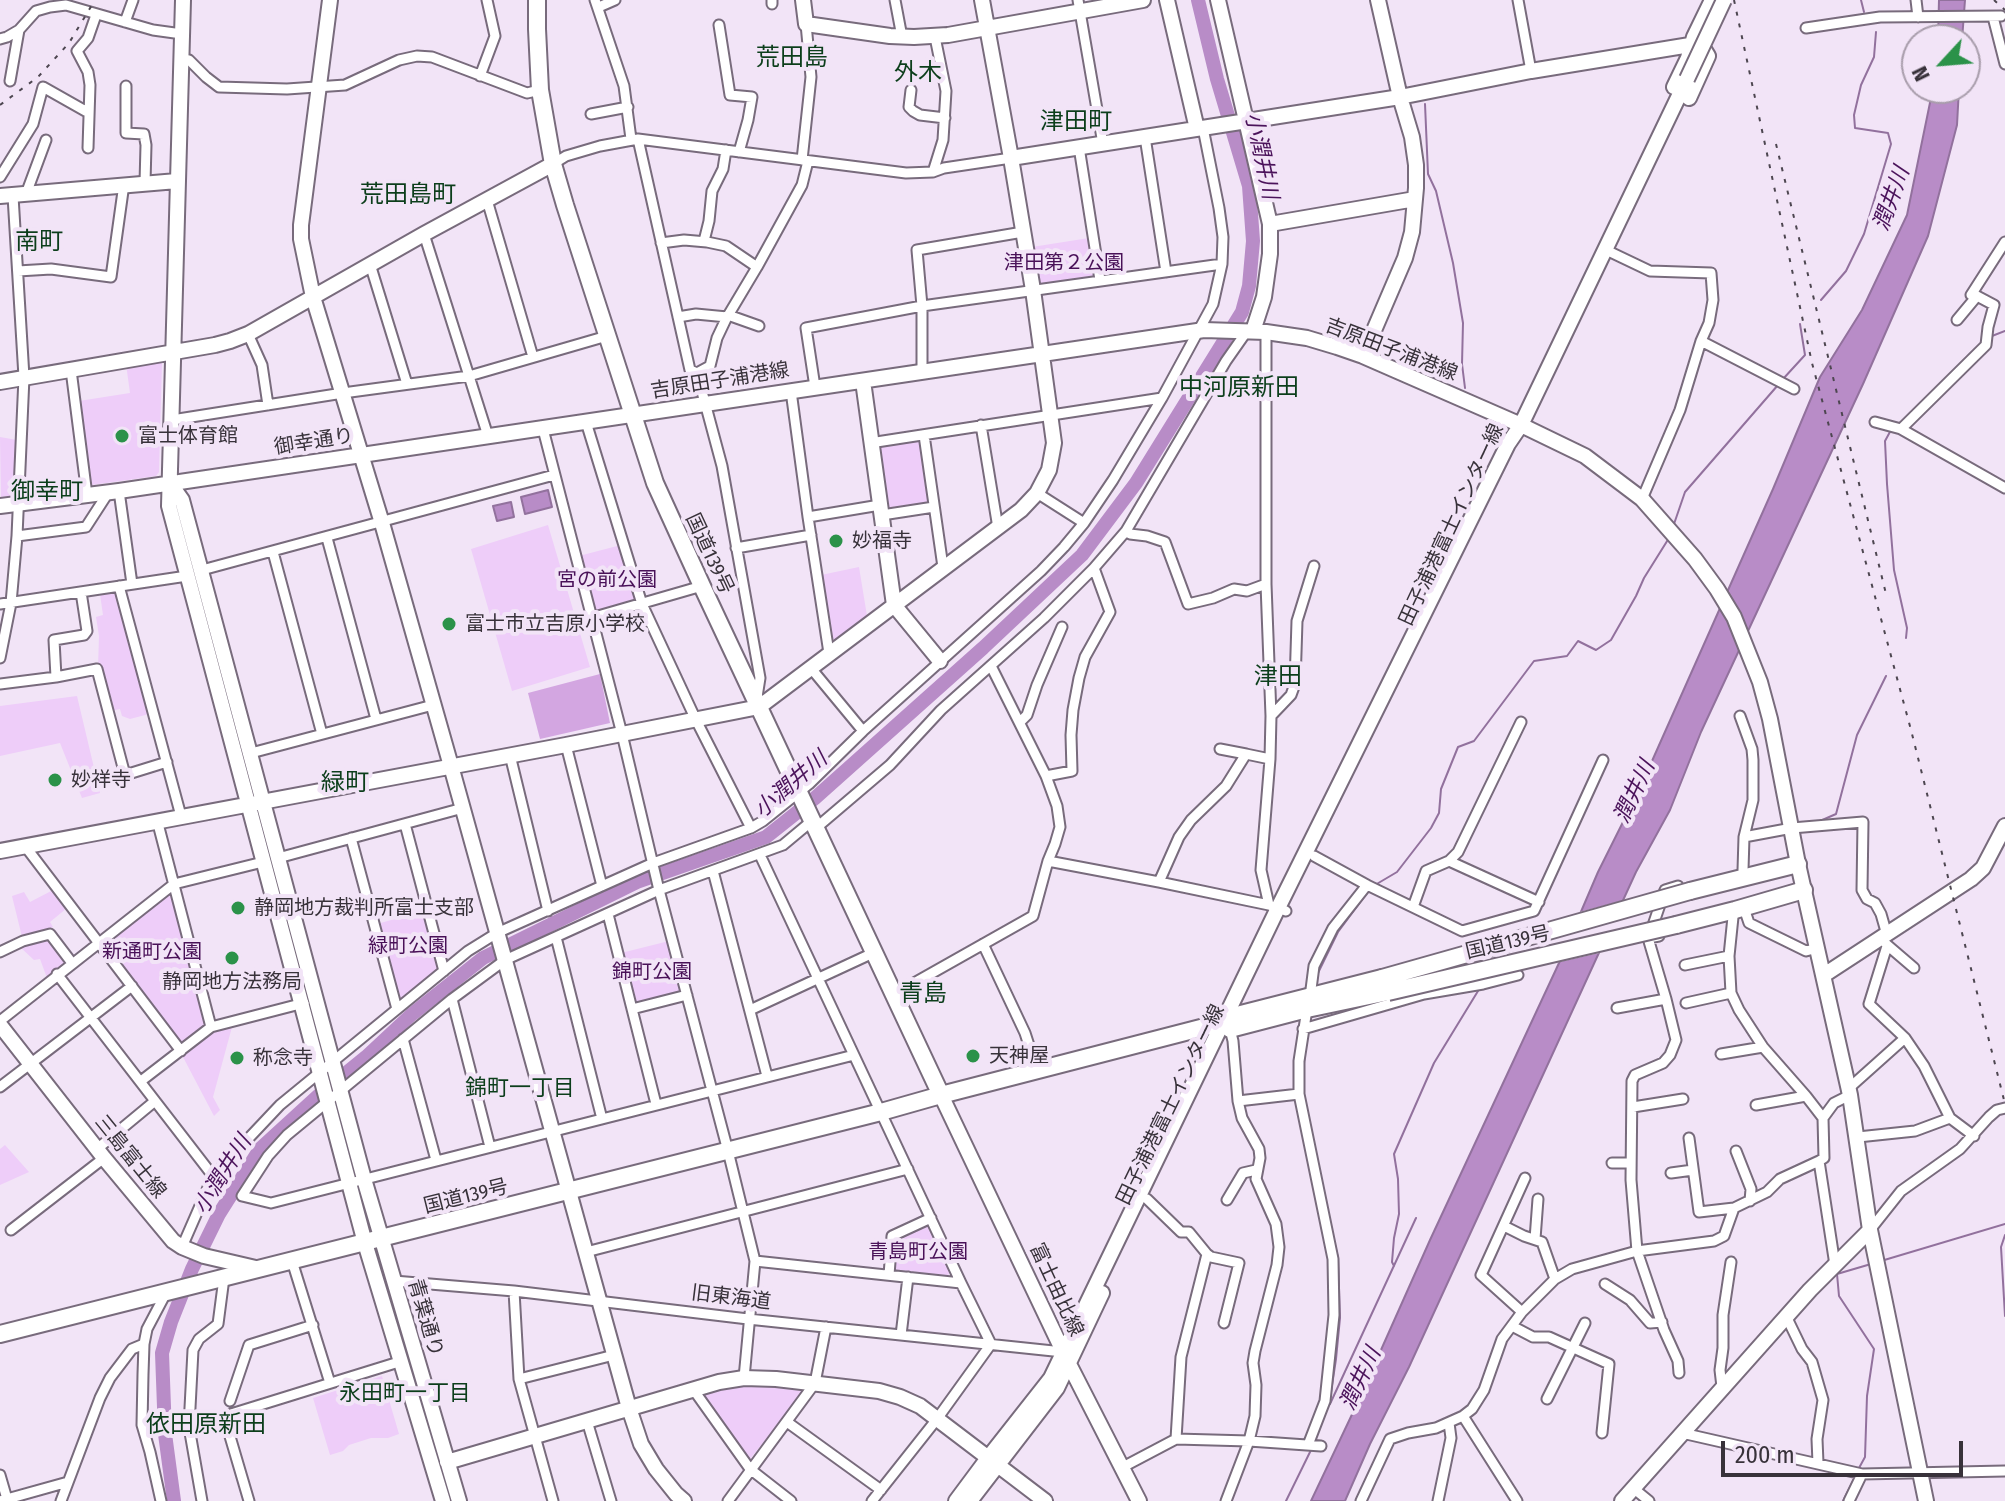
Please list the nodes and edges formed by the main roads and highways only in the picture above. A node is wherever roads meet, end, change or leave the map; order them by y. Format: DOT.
graph roads {
  1 [pos="537,0"];
  2 [pos="1798,864"];
  3 [pos="1804,890"];
  4 [pos="1385,985"];
  5 [pos="941,1095"];
  6 [pos="0,1334"];
  1 -- 5 [label="highway, 国道139号"];
  2 -- 4 [label="highway, 国道139号, bridge"];
  3 -- 4 [label="highway, 国道139号, bridge"];
  4 -- 5 [label="highway, 国道139号"];
  5 -- 6 [label="highway, 国道139号"];
}
